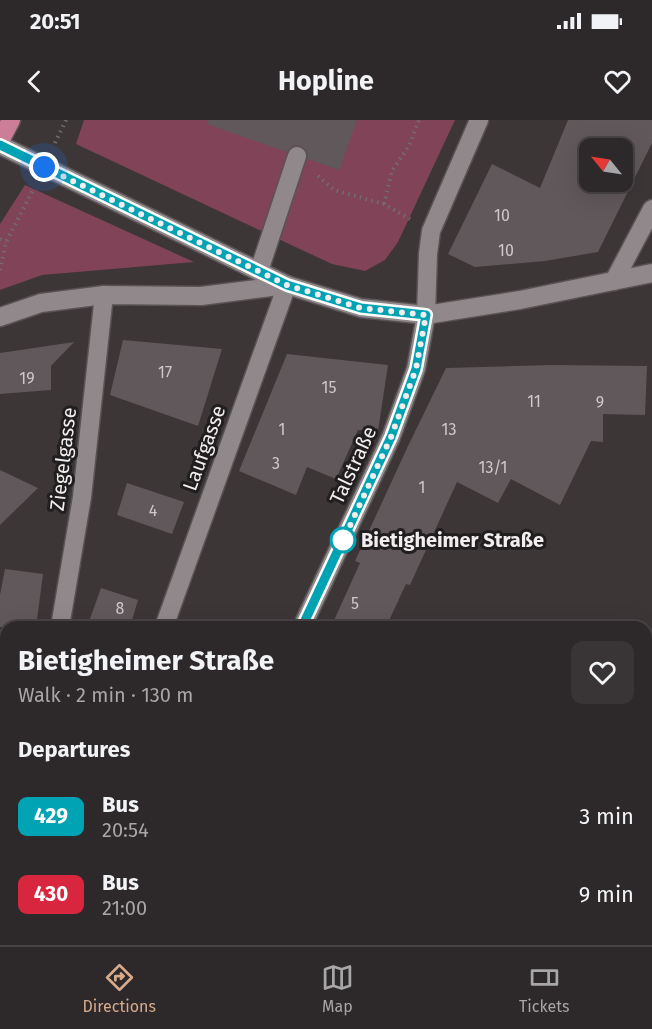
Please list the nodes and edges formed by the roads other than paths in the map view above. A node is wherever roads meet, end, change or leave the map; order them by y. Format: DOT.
graph roads {
  1 [pos="11,120"];
  2 [pos="479,120"];
  3 [pos="0,143"];
  4 [pos="297,156"];
  5 [pos="652,209"];
  6 [pos="259,272"];
  7 [pos="652,273"];
  8 [pos="614,281"];
  9 [pos="287,285"];
  10 [pos="104,295"];
  11 [pos="426,315"];
  12 [pos="0,317"];
  13 [pos="61,621"];
  14 [pos="166,621"];
  15 [pos="305,621"];
  1 -- 3 [label="main road"];
  2 -- 11 [label="street, Talstraße"];
  3 -- 6 [label="street"];
  4 -- 6 [label="street"];
  5 -- 8 [label="street"];
  6 -- 9 [label="street"];
  7 -- 8 [label="street"];
  8 -- 11 [label="street"];
  9 -- 10 [label="street"];
  9 -- 11 [label="street"];
  9 -- 14 [label="street, Laufgasse"];
  10 -- 12 [label="street"];
  10 -- 13 [label="street, Ziegelgasse"];
  11 -- 15 [label="street, Talstraße"];
}
